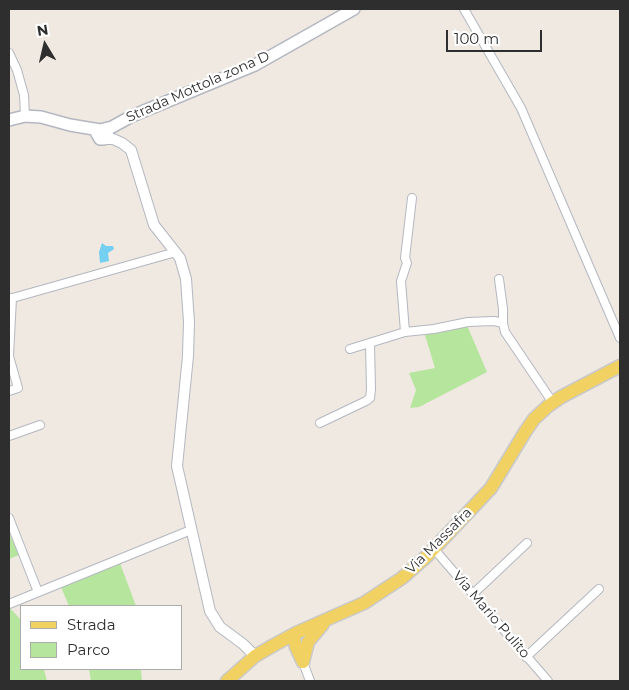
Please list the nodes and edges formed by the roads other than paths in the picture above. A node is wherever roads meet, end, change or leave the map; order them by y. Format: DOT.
graph roads {
  1 [pos="354,9"];
  2 [pos="464,9"];
  3 [pos="9,54"];
  4 [pos="25,116"];
  5 [pos="9,120"];
  6 [pos="105,134"];
  7 [pos="412,198"];
  8 [pos="176,252"];
  9 [pos="499,279"];
  10 [pos="10,298"];
  11 [pos="503,323"];
  12 [pos="405,332"];
  13 [pos="620,338"];
  14 [pos="370,344"];
  15 [pos="350,349"];
  16 [pos="620,366"];
  17 [pos="9,391"];
  18 [pos="553,403"];
  19 [pos="320,423"];
  20 [pos="40,425"];
  21 [pos="9,436"];
  22 [pos="9,518"];
  23 [pos="191,530"];
  24 [pos="527,543"];
  25 [pos="434,549"];
  26 [pos="600,589"];
  27 [pos="38,592"];
  28 [pos="473,594"];
  29 [pos="9,604"];
  30 [pos="326,620"];
  31 [pos="296,633"];
  32 [pos="274,645"];
  33 [pos="255,656"];
  34 [pos="303,656"];
  35 [pos="526,657"];
  36 [pos="227,681"];
  37 [pos="310,681"];
  38 [pos="548,681"];
  1 -- 6 [label="main road, Strada Mottola zona D"];
  2 -- 13 [label="street"];
  3 -- 4 [label="street"];
  4 -- 5 [label="main road"];
  4 -- 6 [label="main road"];
  6 -- 8 [label="street"];
  7 -- 12 [label="street"];
  8 -- 10 [label="street"];
  8 -- 23 [label="street"];
  9 -- 11 [label="street"];
  10 -- 17 [label="street"];
  11 -- 12 [label="street"];
  11 -- 18 [label="street"];
  12 -- 14 [label="street"];
  14 -- 15 [label="street"];
  14 -- 19 [label="street"];
  16 -- 18 [label="main road, Via Massafra"];
  18 -- 25 [label="main road, Via Massafra"];
  20 -- 21 [label="street"];
  22 -- 27 [label="street"];
  23 -- 27 [label="street"];
  23 -- 33 [label="street"];
  24 -- 28 [label="street"];
  25 -- 28 [label="street, Via Mario Pulito"];
  25 -- 30 [label="main road, Via Massafra"];
  26 -- 35 [label="street"];
  27 -- 29 [label="street"];
  28 -- 35 [label="street, Via Mario Pulito"];
  30 -- 31 [label="main road, Via Massafra"];
  30 -- 34 [label="main road"];
  31 -- 32 [label="main road, Via Massafra"];
  31 -- 34 [label="main road"];
  32 -- 33 [label="main road, Via Massafra"];
  32 -- 34 [label="main road"];
  33 -- 36 [label="main road, Via Massafra"];
  34 -- 37 [label="street"];
  35 -- 38 [label="street, Via Mario Pulito"];
}
